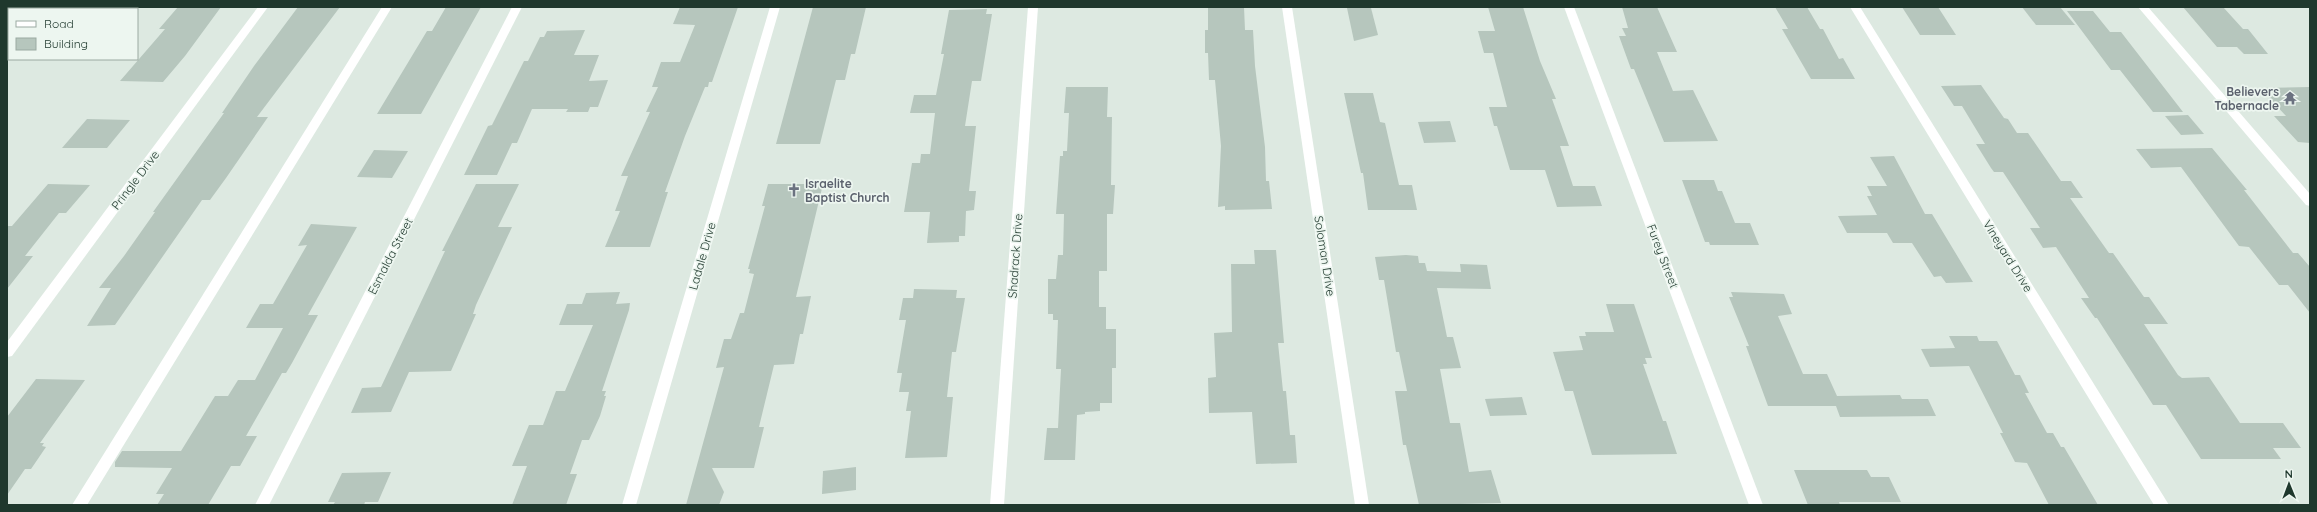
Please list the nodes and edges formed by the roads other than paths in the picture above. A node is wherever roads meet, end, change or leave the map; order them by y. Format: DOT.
graph roads {
  1 [pos="263,7"];
  2 [pos="387,7"];
  3 [pos="517,7"];
  4 [pos="775,7"];
  5 [pos="1033,7"];
  6 [pos="1287,7"];
  7 [pos="1570,7"];
  8 [pos="1855,7"];
  9 [pos="2143,7"];
  10 [pos="2310,202"];
  11 [pos="7,352"];
  12 [pos="79,505"];
  13 [pos="262,505"];
  14 [pos="629,505"];
  15 [pos="997,505"];
  16 [pos="1362,505"];
  17 [pos="1756,505"];
  18 [pos="2162,505"];
  1 -- 11 [label="street, Pringle Drive"];
  2 -- 12 [label="street"];
  3 -- 13 [label="street, Esmalda Street"];
  4 -- 14 [label="street, Ladale Drive"];
  5 -- 15 [label="street, Shadrack Drive"];
  6 -- 16 [label="street, Soloman Drive"];
  7 -- 17 [label="street, Furey Street"];
  8 -- 18 [label="street, Vineyard Drive"];
  9 -- 10 [label="street"];
}
